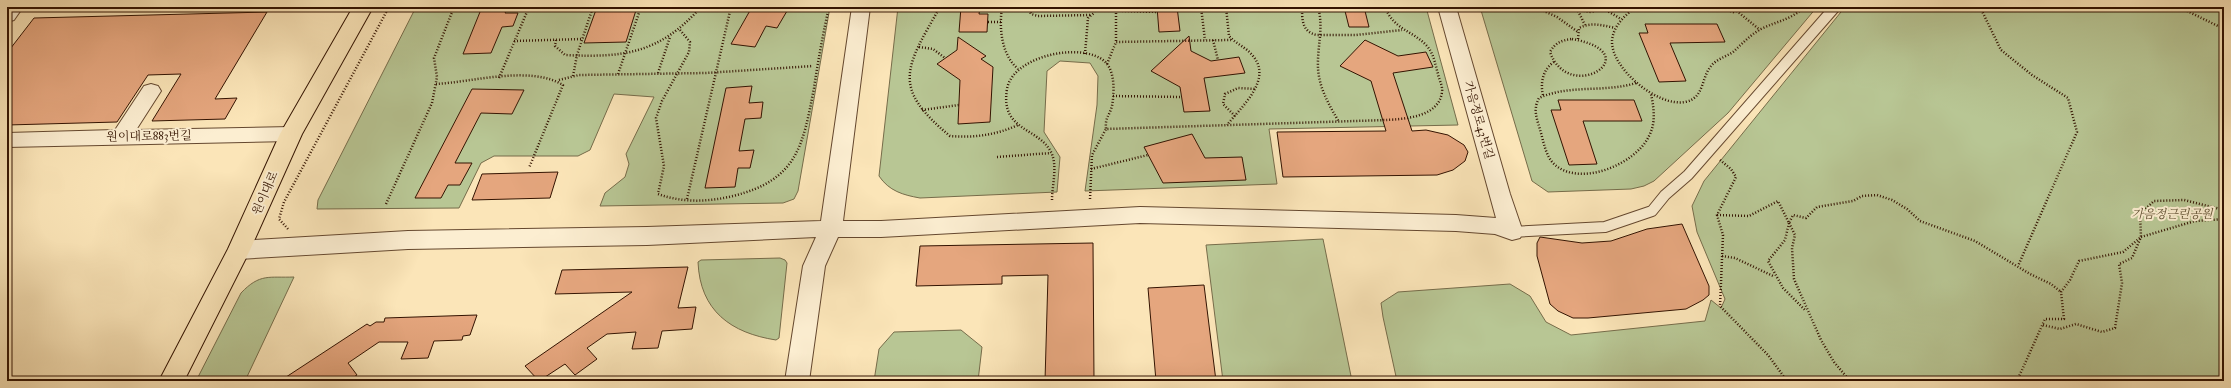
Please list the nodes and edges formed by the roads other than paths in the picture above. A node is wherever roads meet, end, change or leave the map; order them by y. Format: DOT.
graph roads {
  1 [pos="14,7"];
  2 [pos="363,7"];
  3 [pos="861,7"];
  4 [pos="1447,7"];
  5 [pos="1834,7"];
  6 [pos="7,16"];
  7 [pos="151,91"];
  8 [pos="291,134"];
  9 [pos="121,137"];
  10 [pos="7,140"];
  11 [pos="831,229"];
  12 [pos="1512,232"];
  13 [pos="239,250"];
  14 [pos="171,381"];
  15 [pos="797,381"];
  1 -- 6 [label="street"];
  2 -- 8 [label="main road, 원이대로"];
  3 -- 11 [label="street"];
  4 -- 12 [label="street, 가음정로43번길"];
  5 -- 12 [label="lane"];
  7 -- 9 [label="street"];
  8 -- 9 [label="street, 원이대로883번길"];
  8 -- 13 [label="main road, 원이대로"];
  9 -- 10 [label="street, 원이대로883번길"];
  11 -- 12 [label="street"];
  11 -- 13 [label="street"];
  11 -- 15 [label="street"];
  13 -- 14 [label="main road, 원이대로"];
}
